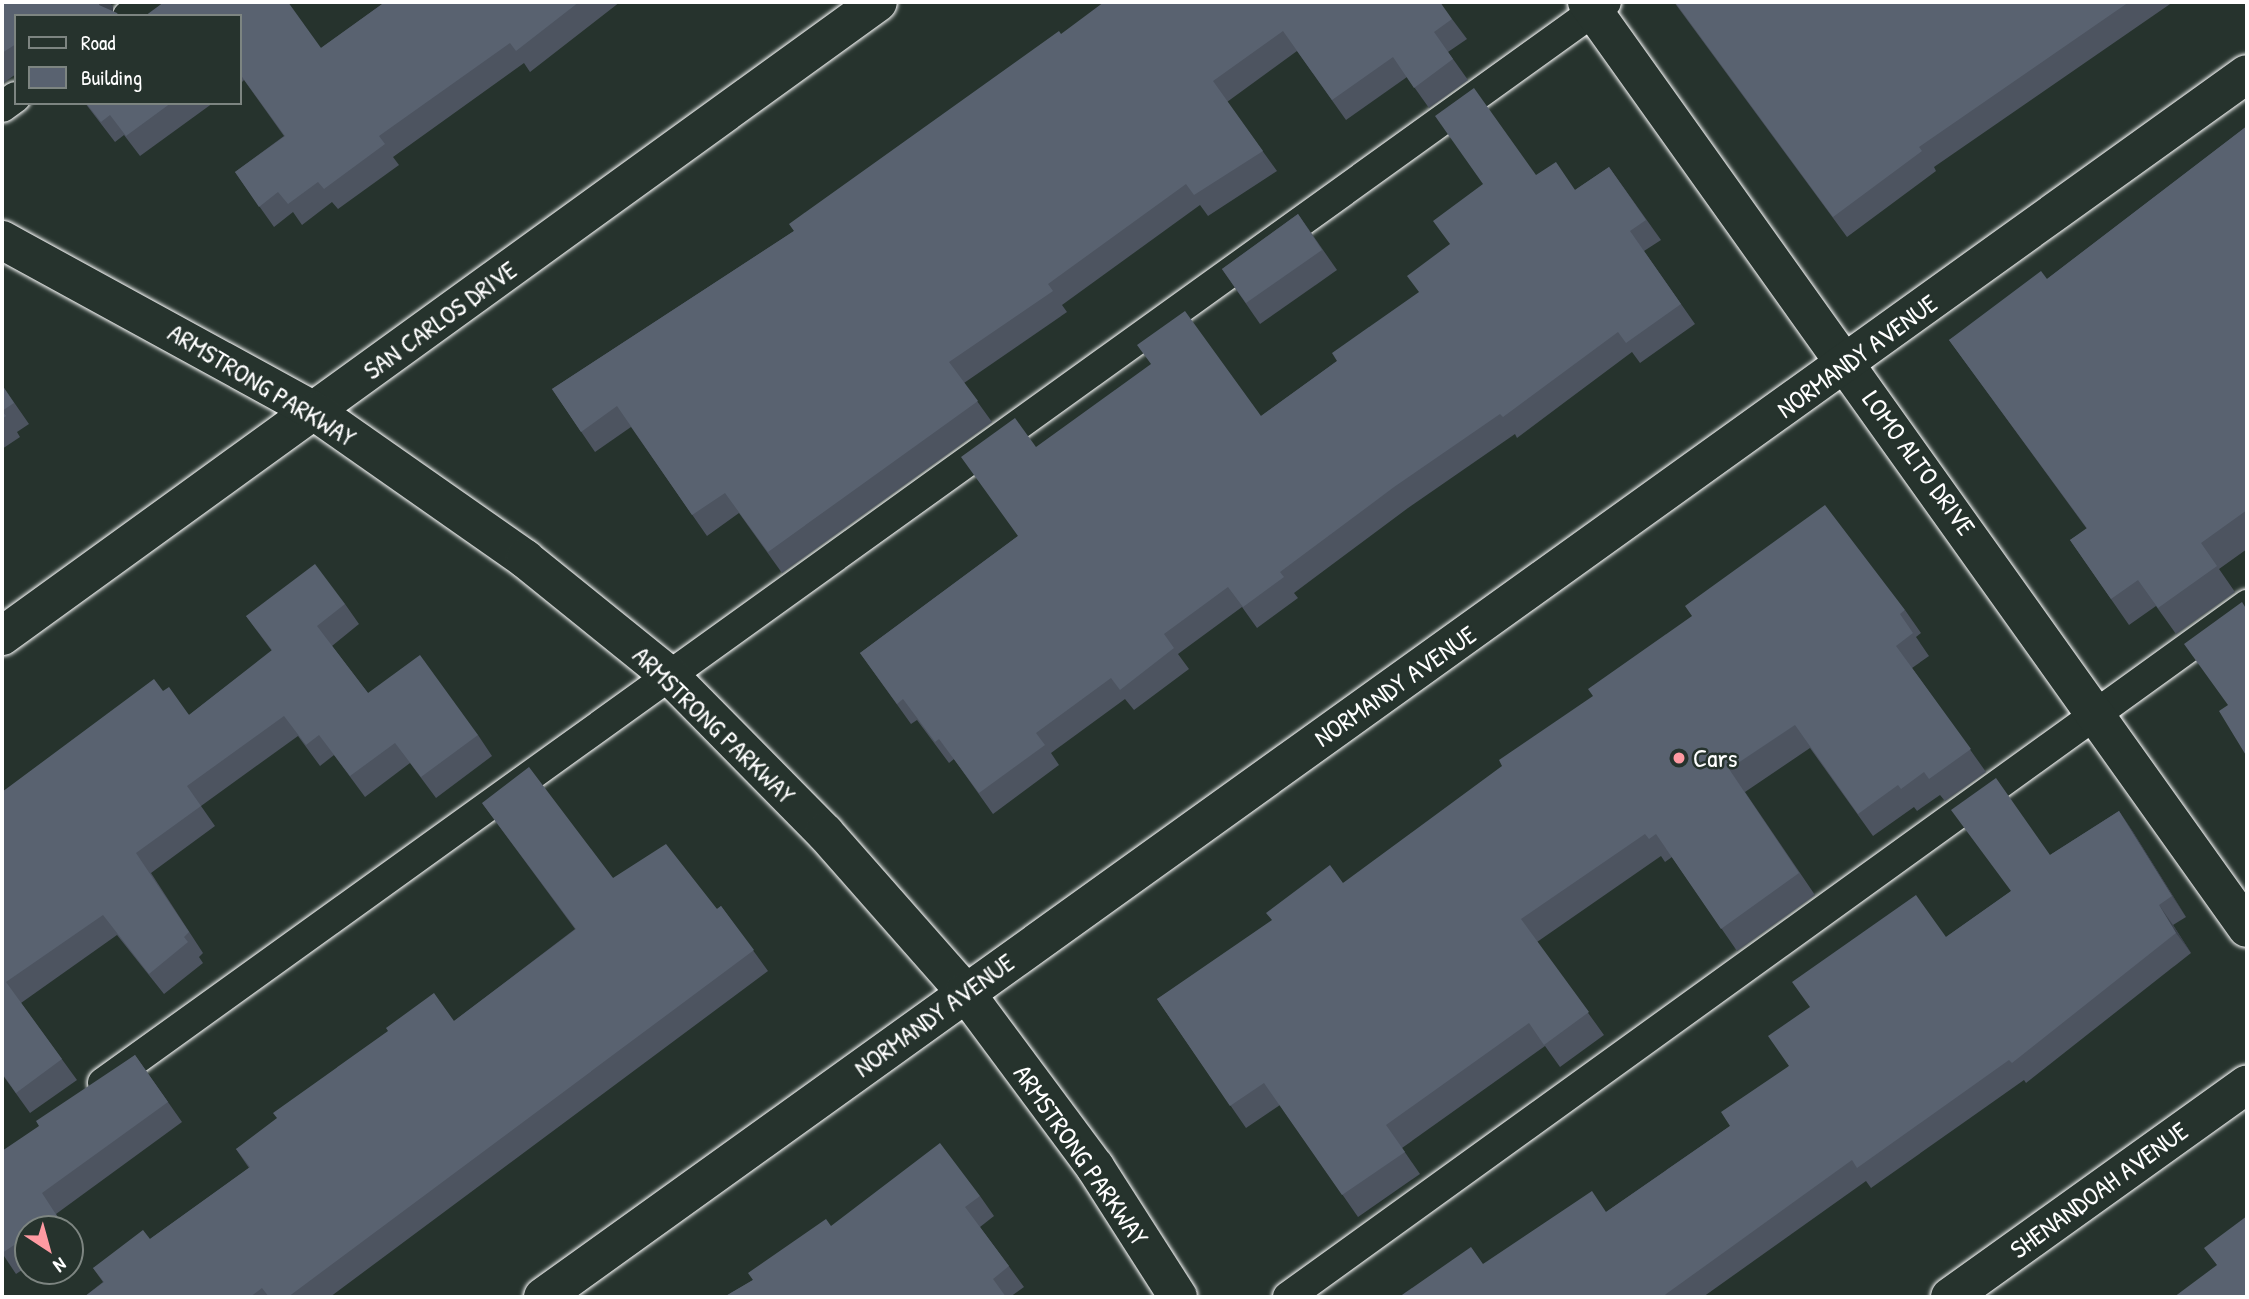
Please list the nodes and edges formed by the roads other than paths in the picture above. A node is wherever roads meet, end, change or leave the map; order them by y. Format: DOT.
graph roads {
  1 [pos="148,2"];
  2 [pos="878,2"];
  3 [pos="1595,5"];
  4 [pos="131,14"];
  5 [pos="2247,74"];
  6 [pos="2,240"];
  7 [pos="1847,363"];
  8 [pos="314,411"];
  9 [pos="2247,605"];
  10 [pos="2,636"];
  11 [pos="671,677"];
  12 [pos="2096,712"];
  13 [pos="2247,928"];
  14 [pos="965,992"];
  15 [pos="2247,1084"];
  16 [pos="81,1098"];
  17 [pos="543,1297"];
  18 [pos="1178,1297"];
  19 [pos="1288,1297"];
  20 [pos="1950,1297"];
  1 -- 4 [label="lane"];
  2 -- 8 [label="street, SAN CARLOS DRIVE"];
  3 -- 7 [label="street, LOMO ALTO DRIVE"];
  3 -- 11 [label="lane"];
  5 -- 7 [label="street, NORMANDY AVENUE"];
  6 -- 8 [label="street, ARMSTRONG PARKWAY"];
  7 -- 12 [label="street, LOMO ALTO DRIVE"];
  7 -- 14 [label="street, NORMANDY AVENUE"];
  8 -- 10 [label="street, SAN CARLOS DRIVE"];
  8 -- 11 [label="street, ARMSTRONG PARKWAY"];
  9 -- 12 [label="lane"];
  11 -- 14 [label="street, ARMSTRONG PARKWAY"];
  11 -- 16 [label="lane"];
  12 -- 13 [label="street, LOMO ALTO DRIVE"];
  12 -- 19 [label="lane"];
  14 -- 17 [label="street, NORMANDY AVENUE"];
  14 -- 18 [label="street, ARMSTRONG PARKWAY"];
  15 -- 20 [label="street, SHENANDOAH AVENUE"];
}
